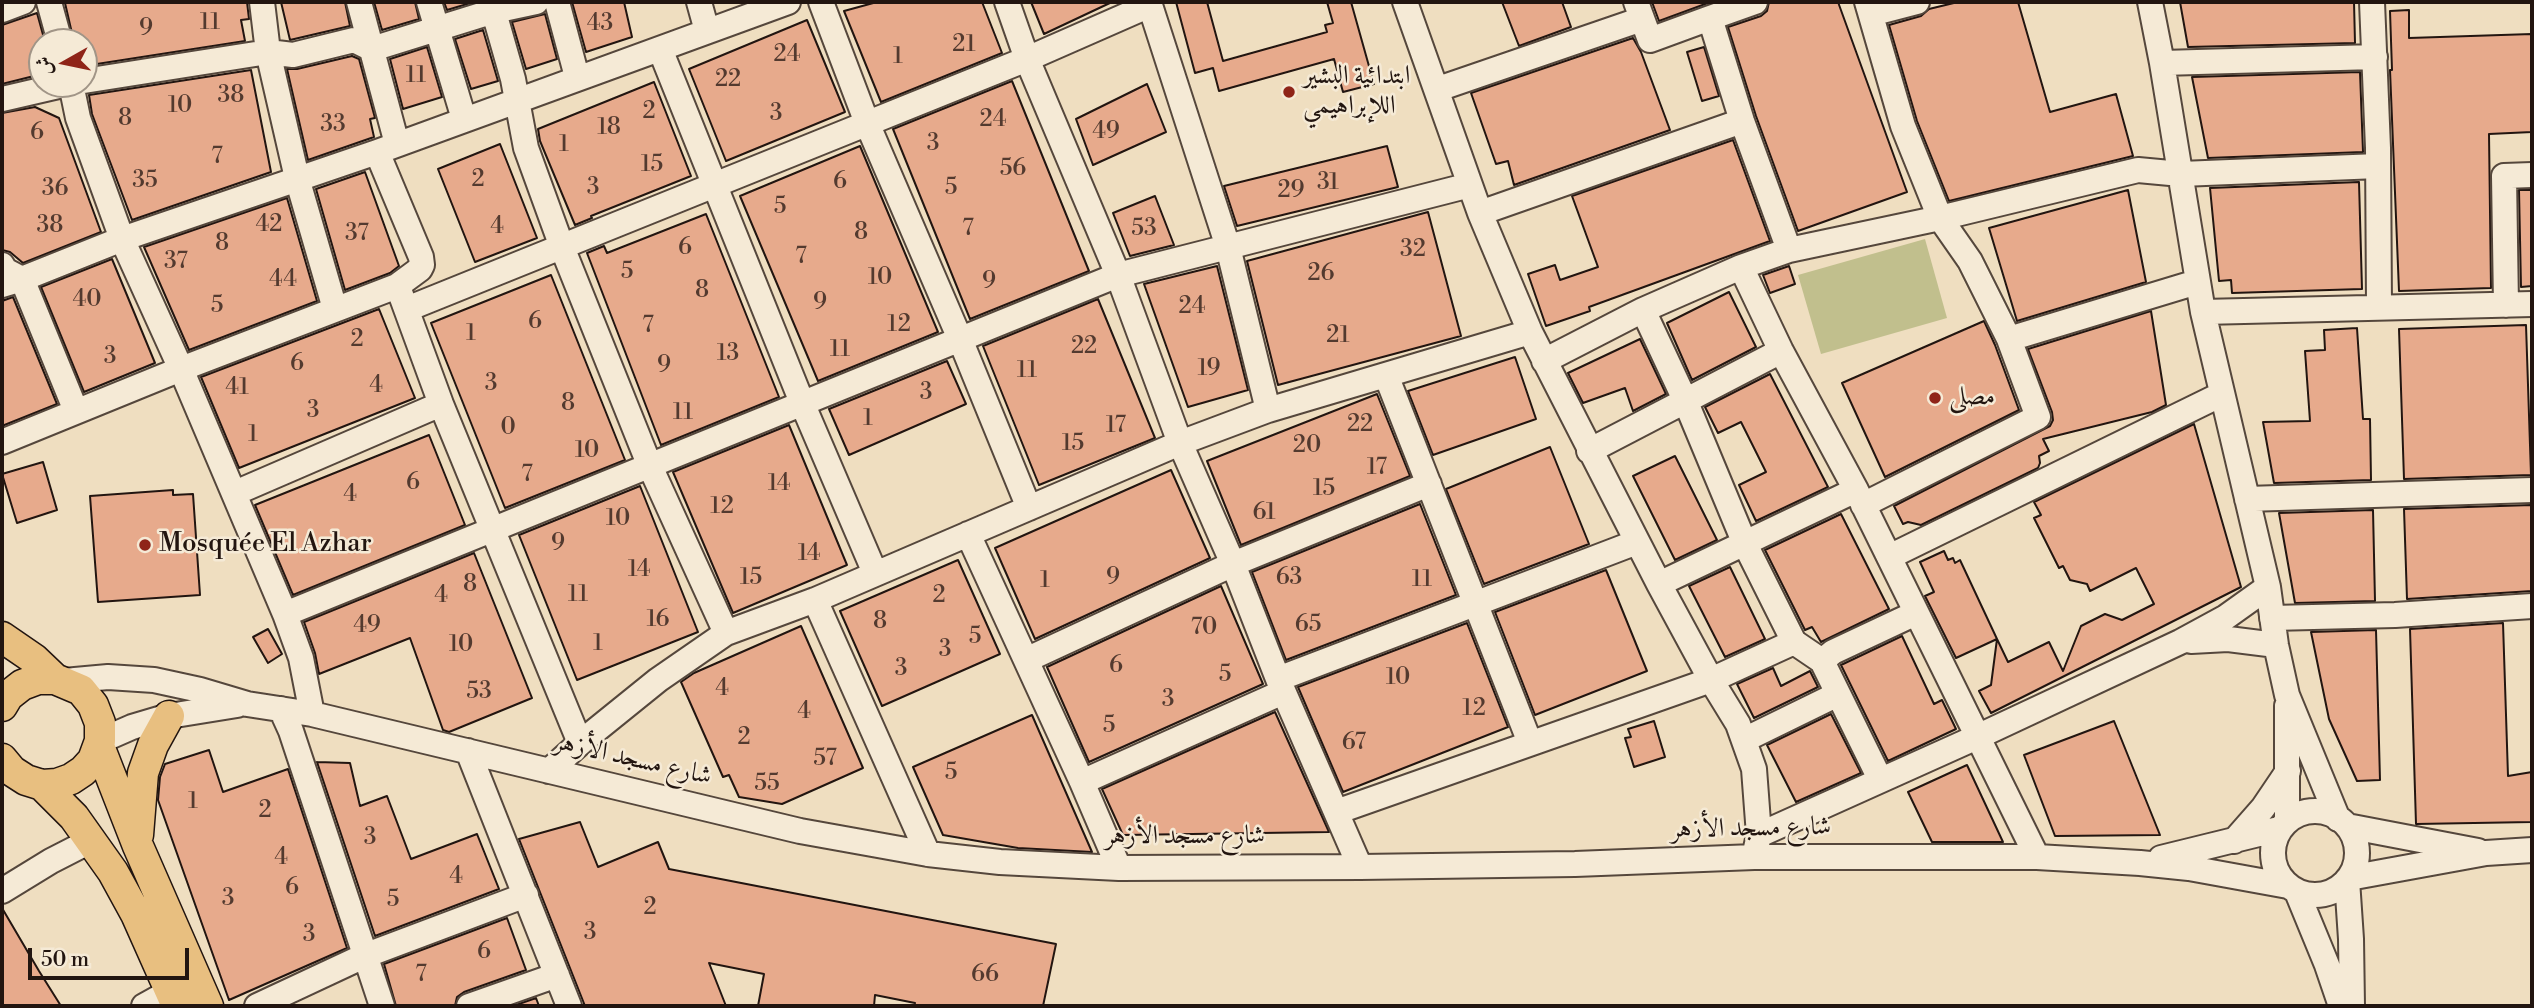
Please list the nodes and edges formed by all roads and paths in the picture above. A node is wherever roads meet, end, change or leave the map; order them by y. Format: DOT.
graph roads {
  1 [pos="23,2"];
  2 [pos="49,2"];
  3 [pos="262,2"];
  4 [pos="359,2"];
  5 [pos="429,2"];
  6 [pos="536,2"];
  7 [pos="557,2"];
  8 [pos="699,2"];
  9 [pos="821,2"];
  10 [pos="1007,2"];
  11 [pos="1405,2"];
  12 [pos="1755,2"];
  13 [pos="1917,2"];
  14 [pos="2150,2"];
  15 [pos="2372,2"];
  16 [pos="778,3"];
  17 [pos="1150,3"];
  18 [pos="493,6"];
  19 [pos="1869,8"];
  20 [pos="2,9"];
  21 [pos="1639,10"];
  22 [pos="1710,18"];
  23 [pos="56,28"];
  24 [pos="437,29"];
  25 [pos="707,31"];
  26 [pos="660,49"];
  27 [pos="372,50"];
  28 [pos="268,52"];
  29 [pos="2375,57"];
  30 [pos="1027,59"];
  31 [pos="2162,63"];
  32 [pos="577,77"];
  33 [pos="98,79"];
  34 [pos="1438,89"];
  35 [pos="28,93"];
  36 [pos="73,98"];
  37 [pos="2,99"];
  38 [pos="516,100"];
  39 [pos="464,118"];
  40 [pos="1742,121"];
  41 [pos="867,123"];
  42 [pos="387,148"];
  43 [pos="2378,166"];
  44 [pos="2181,174"];
  45 [pos="2532,175"];
  46 [pos="296,178"];
  47 [pos="1470,185"];
  48 [pos="715,187"];
  49 [pos="1480,213"];
  50 [pos="1940,218"];
  51 [pos="122,239"];
  52 [pos="562,247"];
  53 [pos="1228,247"];
  54 [pos="1789,250"];
  55 [pos="1741,267"];
  56 [pos="1118,275"];
  57 [pos="8,276"];
  58 [pos="2197,282"];
  59 [pos="402,298"];
  60 [pos="2532,304"];
  61 [pos="2506,305"];
  62 [pos="2379,306"];
  63 [pos="335,309"];
  64 [pos="1643,310"];
  65 [pos="2203,312"];
  66 [pos="1530,332"];
  67 [pos="960,339"];
  68 [pos="2009,339"];
  69 [pos="1781,351"];
  70 [pos="1544,361"];
  71 [pos="181,369"];
  72 [pos="1386,375"];
  73 [pos="2222,394"];
  74 [pos="1685,400"];
  75 [pos="441,404"];
  76 [pos="803,405"];
  77 [pos="1268,410"];
  78 [pos="76,411"];
  79 [pos="2,442"];
  80 [pos="1180,443"];
  81 [pos="1589,451"];
  82 [pos="649,464"];
  83 [pos="1429,484"];
  84 [pos="2532,491"];
  85 [pos="235,493"];
  86 [pos="1860,498"];
  87 [pos="2246,499"];
  88 [pos="1029,508"];
  89 [pos="493,531"];
  90 [pos="968,534"];
  91 [pos="1637,542"];
  92 [pos="1745,544"];
  93 [pos="1889,557"];
  94 [pos="1233,564"];
  95 [pos="875,573"];
  96 [pos="1659,584"];
  97 [pos="2268,587"];
  98 [pos="814,600"];
  99 [pos="1476,604"];
  100 [pos="2532,606"];
  101 [pos="1916,612"];
  102 [pos="285,614"];
  103 [pos="2272,618"];
  104 [pos="726,633"];
  105 [pos="2,636"];
  106 [pos="1794,642"];
  107 [pos="2180,642"];
  108 [pos="2276,645"];
  109 [pos="1026,660"];
  110 [pos="1822,661"];
  111 [pos="60,680"];
  112 [pos="1711,680"];
  113 [pos="1280,686"];
  114 [pos="1838,694"];
  115 [pos="2287,695"];
  116 [pos="247,704"];
  117 [pos="2,706"];
  118 [pos="281,709"];
  119 [pos="312,714"];
  120 [pos="169,716"];
  121 [pos="1977,737"];
  122 [pos="1744,740"];
  123 [pos="580,743"];
  124 [pos="1530,743"];
  125 [pos="99,744"];
  126 [pos="468,751"];
  127 [pos="2,759"];
  128 [pos="549,771"];
  129 [pos="2288,771"];
  130 [pos="1880,779"];
  131 [pos="1082,782"];
  132 [pos="42,785"];
  133 [pos="1336,812"];
  134 [pos="2343,822"];
  135 [pos="2283,825"];
  136 [pos="92,840"];
  137 [pos="2234,841"];
  138 [pos="138,846"];
  139 [pos="1756,846"];
  140 [pos="2532,850"];
  141 [pos="2486,853"];
  142 [pos="928,854"];
  143 [pos="2037,857"];
  144 [pos="2140,863"];
  145 [pos="1360,867"];
  146 [pos="1119,869"];
  147 [pos="2348,879"];
  148 [pos="2292,889"];
  149 [pos="2,891"];
  150 [pos="526,895"];
  151 [pos="364,956"];
  152 [pos="557,975"];
  153 [pos="174,999"];
  154 [pos="144,1006"];
  155 [pos="208,1006"];
  156 [pos="257,1006"];
  157 [pos="382,1006"];
  158 [pos="470,1006"];
  159 [pos="569,1006"];
  160 [pos="2341,1006"];
  161 [pos="2352,1006"];
  1 -- 20 [label="street"];
  2 -- 23 [label="street"];
  3 -- 28 [label="street"];
  4 -- 27 [label="street"];
  5 -- 24 [label="street"];
  6 -- 18 [label="street"];
  7 -- 32 [label="street"];
  8 -- 25 [label="street"];
  9 -- 41 [label="street"];
  10 -- 30 [label="street"];
  11 -- 34 [label="street"];
  12 -- 22 [label="street"];
  13 -- 19 [label="street"];
  14 -- 31 [label="street"];
  15 -- 29 [label="street"];
  16 -- 25 [label="street"];
  17 -- 30 [label="street"];
  17 -- 53 [label="street"];
  18 -- 24 [label="street"];
  18 -- 38 [label="street"];
  19 -- 50 [label="street"];
  21 -- 22 [label="street"];
  21 -- 34 [label="street"];
  22 -- 40 [label="street"];
  24 -- 27 [label="street"];
  24 -- 39 [label="street"];
  25 -- 26 [label="street"];
  26 -- 32 [label="street"];
  26 -- 48 [label="street"];
  27 -- 28 [label="street"];
  27 -- 42 [label="street"];
  28 -- 33 [label="street"];
  28 -- 46 [label="street"];
  29 -- 31 [label="street"];
  29 -- 43 [label="street"];
  30 -- 41 [label="street"];
  30 -- 56 [label="street"];
  31 -- 44 [label="street"];
  32 -- 38 [label="street"];
  34 -- 47 [label="street"];
  35 -- 37 [label="street"];
  36 -- 51 [label="street"];
  38 -- 39 [label="street"];
  38 -- 52 [label="street"];
  39 -- 42 [label="street"];
  40 -- 49 [label="street"];
  40 -- 54 [label="street"];
  41 -- 48 [label="street"];
  41 -- 67 [label="street"];
  42 -- 46 [label="street"];
  42 -- 59 [label="street"];
  43 -- 44 [label="street"];
  43 -- 62 [label="street"];
  44 -- 50 [label="street"];
  44 -- 58 [label="street"];
  45 -- 61 [label="street"];
  46 -- 51 [label="street"];
  46 -- 63 [label="street"];
  47 -- 49 [label="street"];
  47 -- 53 [label="street"];
  48 -- 52 [label="street"];
  48 -- 76 [label="street"];
  49 -- 66 [label="street"];
  50 -- 54 [label="street"];
  50 -- 68 [label="street"];
  51 -- 57 [label="street"];
  51 -- 71 [label="street"];
  52 -- 59 [label="street"];
  52 -- 82 [label="street"];
  53 -- 56 [label="street"];
  53 -- 77 [label="street"];
  54 -- 55 [label="street"];
  55 -- 64 [label="street"];
  55 -- 69 [label="street"];
  56 -- 67 [label="street"];
  56 -- 80 [label="street"];
  57 -- 78 [label="street"];
  58 -- 65 [label="street"];
  58 -- 68 [label="street"];
  59 -- 63 [label="street"];
  59 -- 75 [label="street"];
  60 -- 61 [label="street"];
  61 -- 62 [label="street"];
  62 -- 65 [label="street"];
  63 -- 71 [label="street"];
  64 -- 70 [label="street"];
  64 -- 74 [label="street"];
  65 -- 73 [label="street"];
  66 -- 70 [label="street"];
  66 -- 72 [label="street"];
  67 -- 76 [label="street"];
  67 -- 88 [label="street"];
  68 -- 86 [label="street"];
  69 -- 74 [label="street"];
  69 -- 86 [label="street"];
  70 -- 81 [label="street"];
  71 -- 78 [label="street"];
  71 -- 85 [label="street"];
  72 -- 77 [label="street"];
  72 -- 83 [label="street"];
  73 -- 87 [label="street"];
  73 -- 93 [label="street"];
  74 -- 81 [label="street"];
  74 -- 92 [label="street"];
  75 -- 85 [label="street"];
  75 -- 89 [label="street"];
  76 -- 82 [label="street"];
  76 -- 95 [label="street"];
  77 -- 80 [label="street"];
  78 -- 79 [label="street"];
  80 -- 88 [label="street"];
  80 -- 94 [label="street"];
  81 -- 91 [label="street"];
  82 -- 89 [label="street"];
  82 -- 104 [label="street"];
  83 -- 94 [label="street"];
  83 -- 99 [label="street"];
  84 -- 87 [label="street"];
  85 -- 102 [label="street"];
  86 -- 92 [label="street"];
  86 -- 93 [label="street"];
  87 -- 97 [label="street"];
  88 -- 90 [label="street"];
  89 -- 102 [label="street"];
  89 -- 123 [label="street"];
  90 -- 95 [label="street"];
  90 -- 109 [label="street"];
  91 -- 96 [label="street"];
  91 -- 99 [label="street"];
  92 -- 96 [label="street"];
  92 -- 106 [label="street"];
  93 -- 101 [label="street"];
  94 -- 109 [label="street"];
  94 -- 113 [label="street"];
  95 -- 98 [label="street"];
  96 -- 112 [label="street"];
  97 -- 103 [label="street"];
  97 -- 107 [label="street"];
  98 -- 104 [label="street"];
  98 -- 142 [label="street"];
  99 -- 113 [label="street"];
  99 -- 124 [label="street"];
  100 -- 103 [label="street"];
  101 -- 110 [label="street"];
  101 -- 121 [label="street"];
  102 -- 119 [label="street"];
  103 -- 108 [label="street"];
  104 -- 123 [label="street"];
  105 -- 111 [label="main road"];
  106 -- 110 [label="street"];
  106 -- 112 [label="street"];
  107 -- 108 [label="street"];
  107 -- 121 [label="street"];
  108 -- 115 [label="street"];
  109 -- 131 [label="street"];
  110 -- 114 [label="street"];
  111 -- 116 [label="street, شارع مسجد الأزهر"];
  111 -- 117 [label="main road"];
  111 -- 125 [label="main road"];
  112 -- 122 [label="street"];
  112 -- 124 [label="street"];
  113 -- 131 [label="street"];
  113 -- 133 [label="street"];
  114 -- 122 [label="street"];
  114 -- 130 [label="street"];
  115 -- 129 [label="street"];
  115 -- 134 [label="street"];
  116 -- 118 [label="street, شارع مسجد الأزهر"];
  116 -- 120 [label="street, شارع مسجد الأزهر"];
  118 -- 119 [label="street, شارع مسجد الأزهر"];
  118 -- 151 [label="street"];
  119 -- 126 [label="street, شارع مسجد الأزهر"];
  120 -- 125 [label="street, شارع مسجد الأزهر"];
  120 -- 138 [label="main road"];
  121 -- 130 [label="street"];
  121 -- 143 [label="street"];
  122 -- 139 [label="street"];
  123 -- 128 [label="street"];
  124 -- 133 [label="street"];
  125 -- 132 [label="main road"];
  125 -- 138 [label="main road"];
  126 -- 128 [label="street, شارع مسجد الأزهر"];
  126 -- 150 [label="street"];
  127 -- 132 [label="main road"];
  128 -- 142 [label="street, شارع مسجد الأزهر"];
  129 -- 135 [label="street"];
  129 -- 137 [label="street"];
  130 -- 139 [label="street"];
  131 -- 146 [label="street"];
  132 -- 136 [label="main road"];
  133 -- 145 [label="street"];
  134 -- 135 [label="street"];
  134 -- 141 [label="street"];
  134 -- 147 [label="street"];
  135 -- 137 [label="street, شارع مسجد الأزهر"];
  135 -- 148 [label="street"];
  136 -- 149 [label="street"];
  136 -- 153 [label="main road"];
  137 -- 144 [label="street, شارع مسجد الأزهر"];
  138 -- 155 [label="main road"];
  139 -- 143 [label="street, شارع مسجد الأزهر"];
  139 -- 145 [label="street, شارع مسجد الأزهر"];
  140 -- 141 [label="street"];
  141 -- 147 [label="street"];
  142 -- 146 [label="street, شارع مسجد الأزهر"];
  143 -- 144 [label="street, شارع مسجد الأزهر"];
  144 -- 148 [label="street, شارع مسجد الأزهر"];
  145 -- 146 [label="street, شارع مسجد الأزهر"];
  147 -- 148 [label="street"];
  147 -- 161 [label="street"];
  148 -- 160 [label="street"];
  150 -- 151 [label="street"];
  150 -- 152 [label="street"];
  151 -- 156 [label="street"];
  151 -- 157 [label="street"];
  152 -- 158 [label="street"];
  152 -- 159 [label="street"];
  153 -- 154 [label="street"];
}
